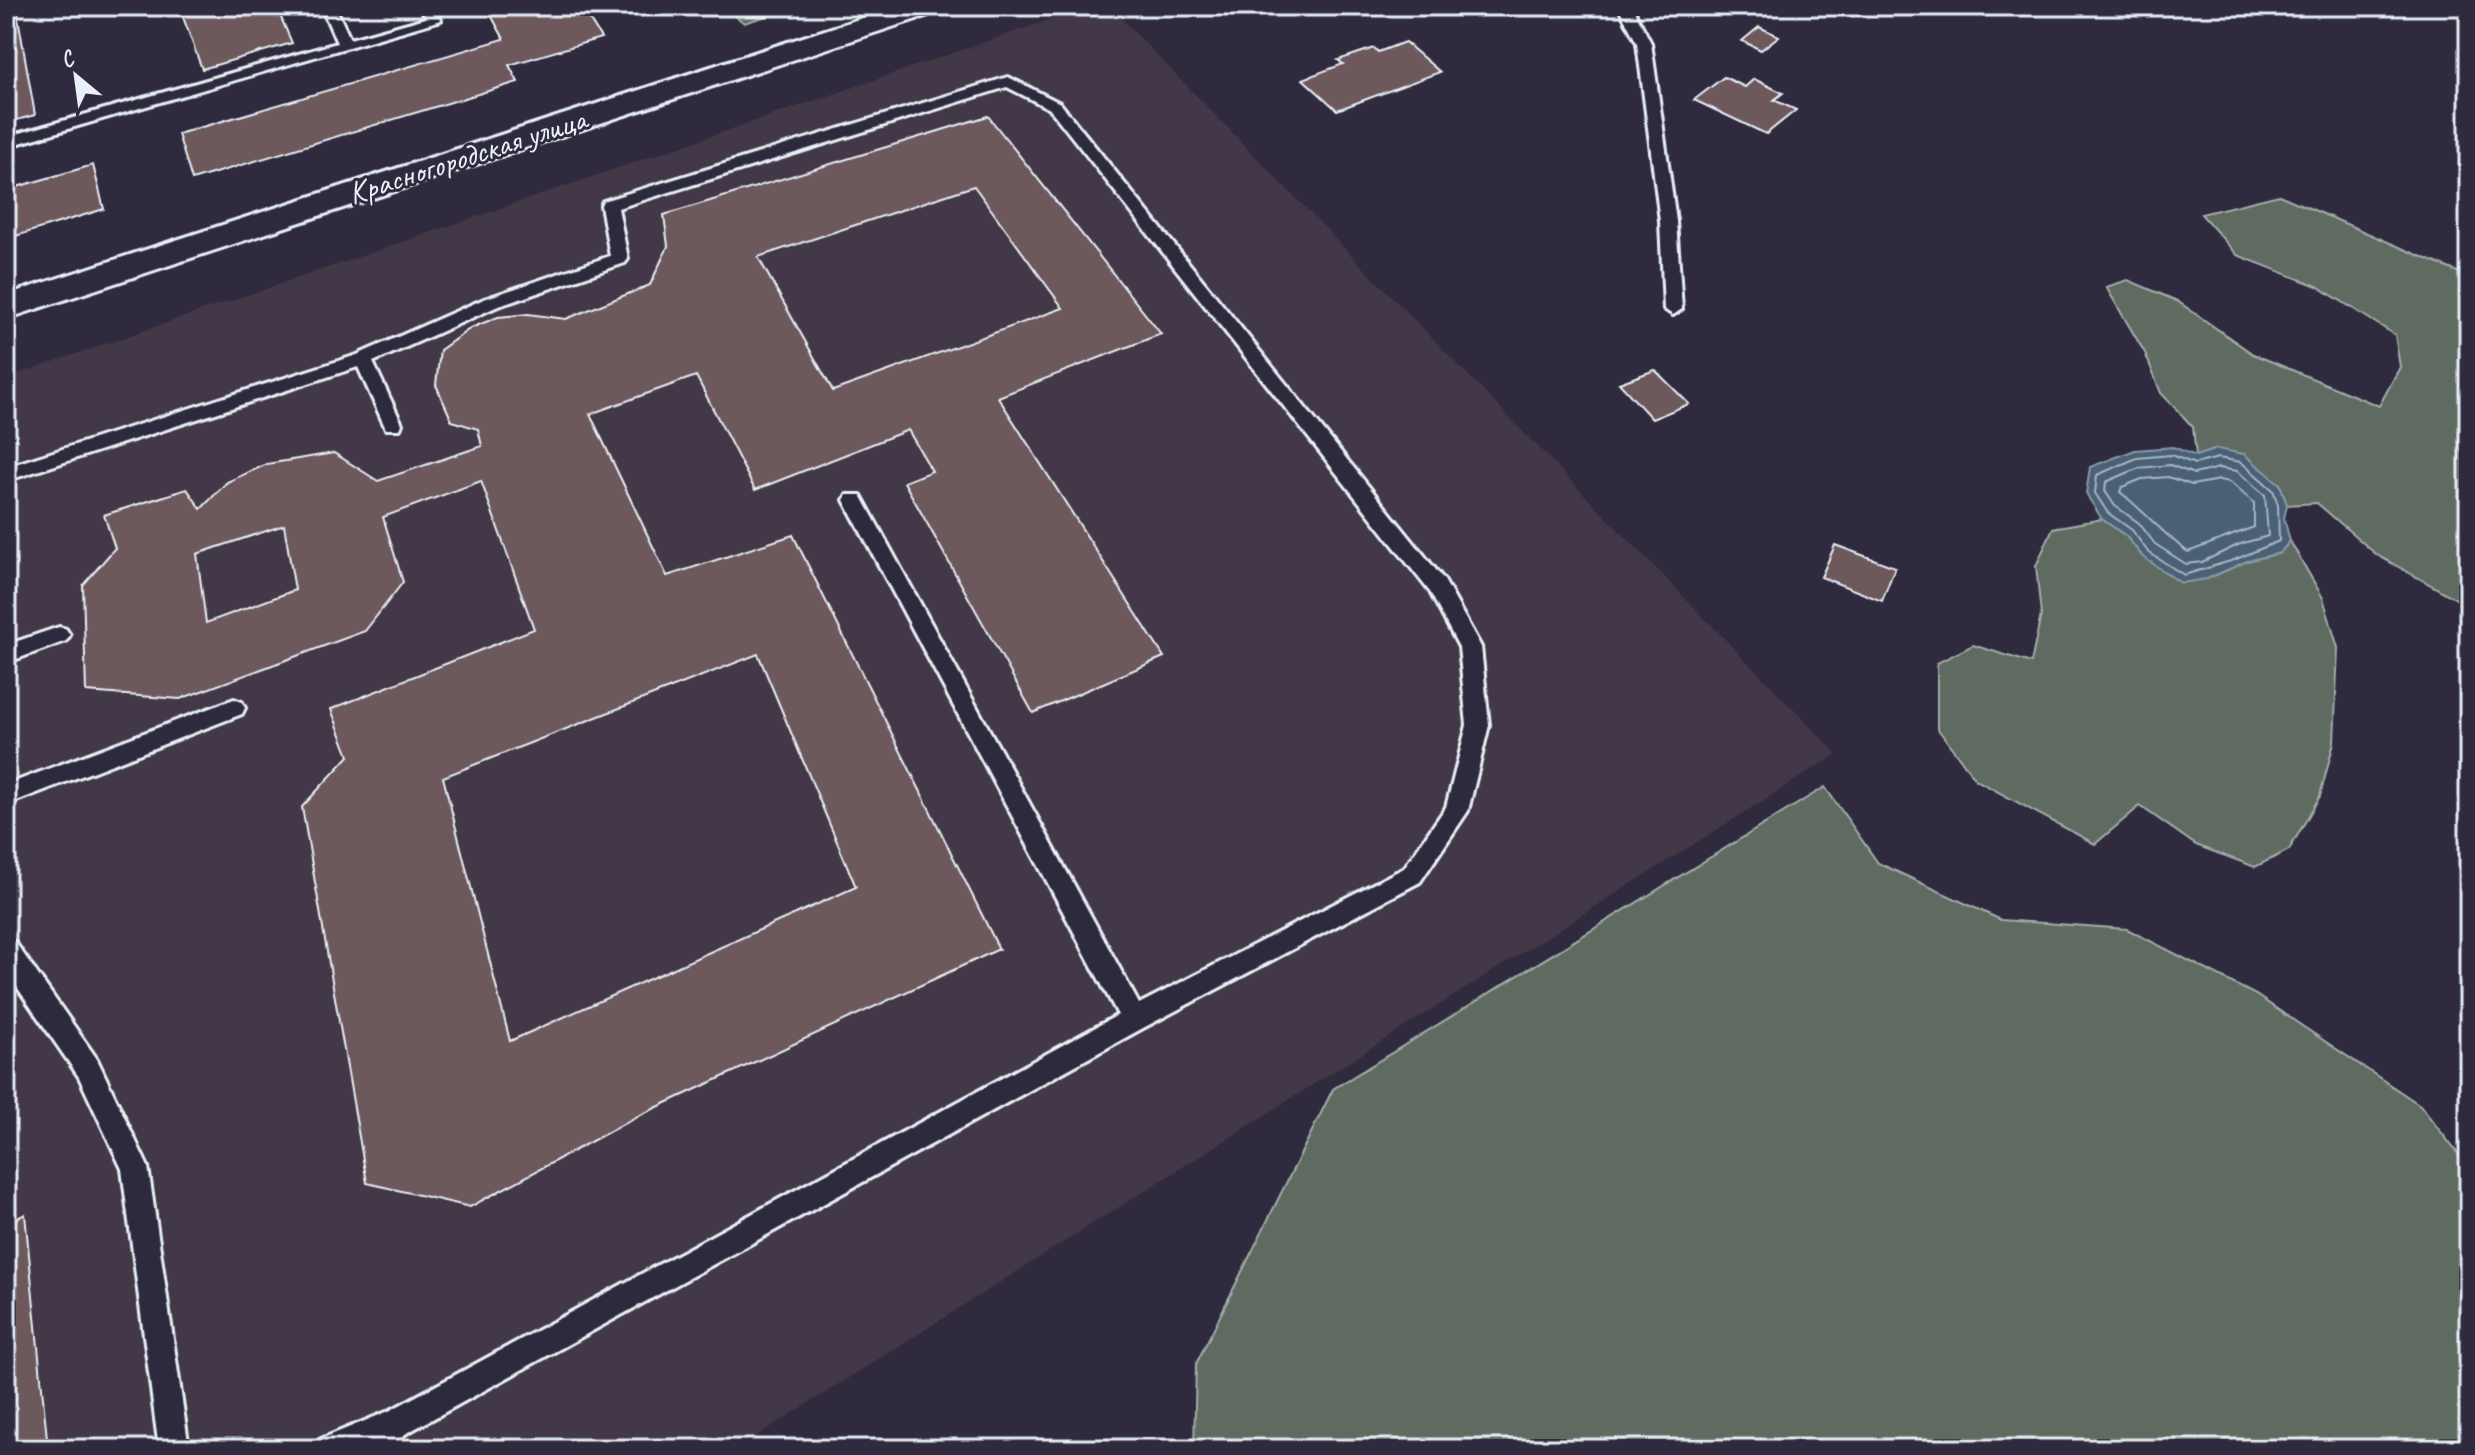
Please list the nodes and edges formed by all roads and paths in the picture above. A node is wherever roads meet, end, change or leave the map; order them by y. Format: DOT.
graph roads {
  1 [pos="328,6"];
  2 [pos="427,6"];
  3 [pos="928,6"];
  4 [pos="1625,6"];
  5 [pos="345,45"];
  6 [pos="6,142"];
  7 [pos="6,307"];
  8 [pos="1673,309"];
  9 [pos="363,359"];
  10 [pos="393,424"];
  11 [pos="6,474"];
  12 [pos="854,500"];
  13 [pos="59,635"];
  14 [pos="6,654"];
  15 [pos="234,708"];
  16 [pos="6,795"];
  17 [pos="6,950"];
  18 [pos="1134,1020"];
  19 [pos="395,1424"];
  20 [pos="174,1449"];
  21 [pos="331,1449"];
  22 [pos="376,1449"];
  1 -- 5 [label="lane"];
  2 -- 5 [label="lane"];
  3 -- 7 [label="street, Красногородская улица"];
  4 -- 8 [label="lane"];
  5 -- 6 [label="lane"];
  9 -- 10 [label="lane"];
  9 -- 11 [label="lane"];
  9 -- 18 [label="lane"];
  12 -- 18 [label="lane"];
  13 -- 14 [label="lane"];
  15 -- 16 [label="lane"];
  17 -- 20 [label="lane"];
  18 -- 19 [label="lane"];
  19 -- 21 [label="lane"];
  19 -- 22 [label="lane"];
}
